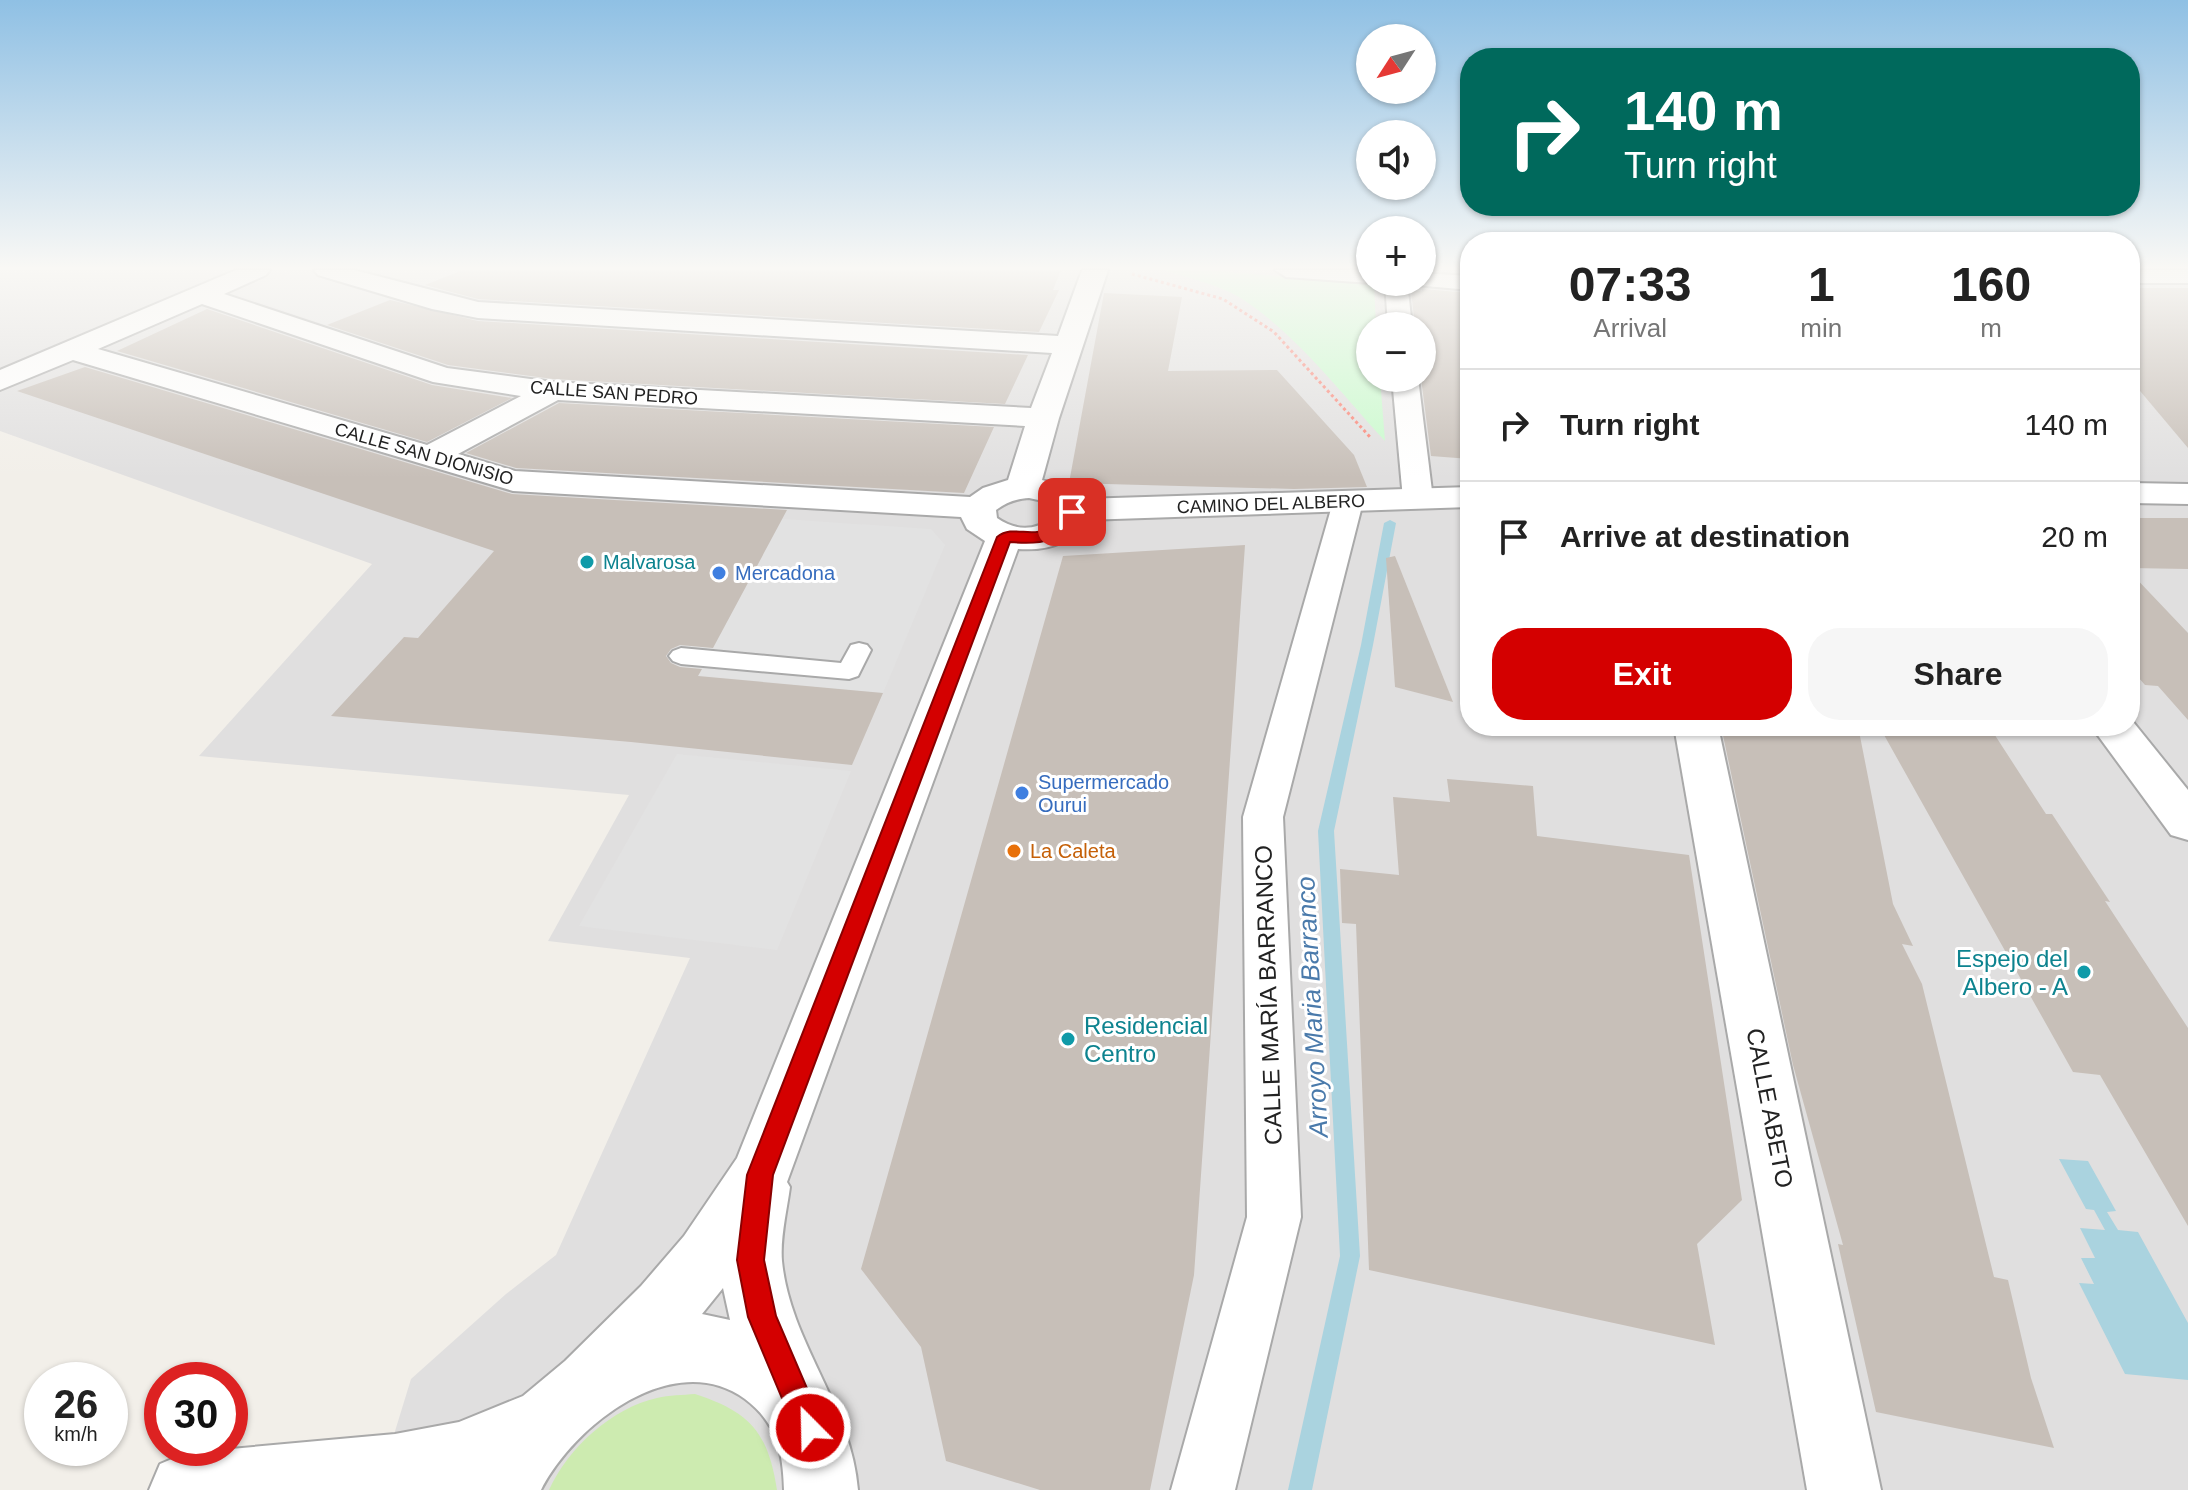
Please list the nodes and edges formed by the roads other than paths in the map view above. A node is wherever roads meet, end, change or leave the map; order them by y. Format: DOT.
graph roads {
  1 [pos="94,340"];
  2 [pos="334,340"];
  3 [pos="976,340"];
  4 [pos="1070,340"];
  5 [pos="1068,345"];
  6 [pos="70,350"];
  7 [pos="0,381"];
  8 [pos="553,391"];
  9 [pos="1402,392"];
  10 [pos="1043,418"];
  11 [pos="431,456"];
  12 [pos="1023,488"];
  13 [pos="2140,493"];
  14 [pos="2188,494"];
  15 [pos="1460,497"];
  16 [pos="1383,500"];
  17 [pos="1071,510"];
  18 [pos="992,522"];
  19 [pos="859,650"];
  20 [pos="681,656"];
  21 [pos="1698,736"];
  22 [pos="2121,736"];
  23 [pos="2188,823"];
  24 [pos="760,1175"];
  25 [pos="568,1401"];
  26 [pos="820,1459"];
  27 [pos="186,1490"];
  28 [pos="502,1490"];
  29 [pos="1203,1490"];
  30 [pos="1844,1490"];
  1 -- 6 [label="street"];
  2 -- 8 [label="street, CALLE SAN PEDRO"];
  3 -- 5 [label="street"];
  4 -- 5 [label="street"];
  5 -- 10 [label="street"];
  6 -- 7 [label="street"];
  6 -- 11 [label="street, CALLE SAN DIONISIO"];
  8 -- 10 [label="street, CALLE SAN PEDRO"];
  8 -- 11 [label="street"];
  9 -- 16 [label="street"];
  10 -- 12 [label="street"];
  11 -- 18 [label="street, CALLE SAN DIONISIO"];
  12 -- 17 [label="street"];
  12 -- 18 [label="street"];
  13 -- 14 [label="street"];
  15 -- 16 [label="street, CAMINO DEL ALBERO"];
  16 -- 17 [label="street, CAMINO DEL ALBERO"];
  16 -- 29 [label="street, CALLE MARÍA BARRANCO"];
  17 -- 18 [label="street, CALLE SAN DIONISIO"];
  18 -- 24 [label="street"];
  19 -- 20 [label="lane"];
  21 -- 30 [label="street, CALLE ABETO"];
  22 -- 23 [label="street"];
  24 -- 25 [label="street"];
  24 -- 26 [label="street"];
  25 -- 26 [label="street"];
  25 -- 27 [label="street"];
  25 -- 28 [label="street"];
}
